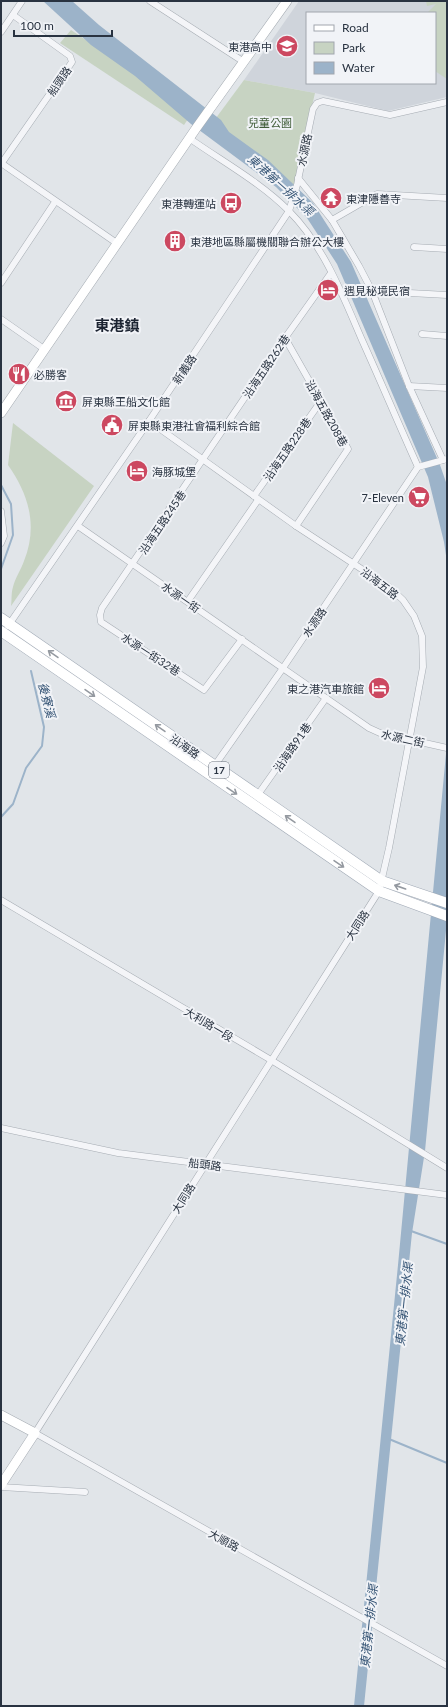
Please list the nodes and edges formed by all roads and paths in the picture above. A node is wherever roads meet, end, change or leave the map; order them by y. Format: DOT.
graph roads {
  1 [pos="22,1"];
  2 [pos="150,1"];
  3 [pos="287,1"];
  4 [pos="13,15"];
  5 [pos="1,32"];
  6 [pos="244,62"];
  7 [pos="447,102"];
  8 [pos="190,138"];
  9 [pos="1,164"];
  10 [pos="298,181"];
  11 [pos="447,198"];
  12 [pos="55,202"];
  13 [pos="289,211"];
  14 [pos="332,220"];
  15 [pos="118,244"];
  16 [pos="414,247"];
  17 [pos="447,249"];
  18 [pos="331,273"];
  19 [pos="1,282"];
  20 [pos="372,291"];
  21 [pos="447,295"];
  22 [pos="1,319"];
  23 [pos="422,334"];
  24 [pos="447,336"];
  25 [pos="285,338"];
  26 [pos="44,349"];
  27 [pos="409,386"];
  28 [pos="447,388"];
  29 [pos="321,401"];
  30 [pos="1,413"];
  31 [pos="149,421"];
  32 [pos="203,460"];
  33 [pos="443,460"];
  34 [pos="418,467"];
  35 [pos="256,498"];
  36 [pos="1,511"];
  37 [pos="78,526"];
  38 [pos="296,526"];
  39 [pos="1,544"];
  40 [pos="353,562"];
  41 [pos="134,564"];
  42 [pos="188,601"];
  43 [pos="1,618"];
  44 [pos="10,624"];
  45 [pos="2,632"];
  46 [pos="242,639"];
  47 [pos="283,668"];
  48 [pos="326,698"];
  49 [pos="409,739"];
  50 [pos="447,748"];
  51 [pos="215,766"];
  52 [pos="208,775"];
  53 [pos="257,796"];
  54 [pos="382,881"];
  55 [pos="379,892"];
  56 [pos="1,900"];
  57 [pos="447,902"];
  58 [pos="447,916"];
  59 [pos="271,1060"];
  60 [pos="1,1128"];
  61 [pos="205,1164"];
  62 [pos="447,1168"];
  63 [pos="447,1195"];
  64 [pos="1,1415"];
  65 [pos="35,1433"];
  66 [pos="1,1486"];
  67 [pos="85,1492"];
  68 [pos="447,1666"];
  1 -- 4 [label="street"];
  2 -- 6 [label="street"];
  3 -- 6 [label="main road"];
  4 -- 5 [label="street"];
  4 -- 9 [label="street, 船頭路"];
  6 -- 8 [label="main road"];
  7 -- 10 [label="street, 水源路"];
  8 -- 13 [label="street"];
  8 -- 15 [label="main road"];
  9 -- 12 [label="street, 船頭路"];
  10 -- 13 [label="street, 新義路"];
  10 -- 14 [label="street, 水源路"];
  11 -- 14 [label="street"];
  12 -- 15 [label="street, 船頭路"];
  12 -- 19 [label="street"];
  13 -- 18 [label="street"];
  13 -- 31 [label="street, 新義路"];
  14 -- 20 [label="street, 水源路"];
  15 -- 26 [label="main road"];
  16 -- 17 [label="street"];
  18 -- 25 [label="street, 沿海五路262巷"];
  18 -- 34 [label="street"];
  20 -- 21 [label="street"];
  20 -- 27 [label="street, 水源路"];
  22 -- 26 [label="street"];
  23 -- 24 [label="street"];
  25 -- 29 [label="street, 沿海五路208巷"];
  25 -- 32 [label="street, 沿海五路262巷"];
  26 -- 30 [label="main road"];
  27 -- 28 [label="street"];
  27 -- 33 [label="street, 水源路"];
  29 -- 35 [label="street, 沿海五路228巷"];
  29 -- 38 [label="street, 沿海五路208巷"];
  31 -- 32 [label="street, 沿海五路"];
  31 -- 37 [label="street, 新義路"];
  32 -- 35 [label="street, 沿海五路"];
  32 -- 41 [label="street, 沿海五路245巷"];
  33 -- 34 [label="street"];
  34 -- 40 [label="street, 水源路"];
  35 -- 38 [label="street, 沿海五路"];
  35 -- 42 [label="street, 沿海五路228巷"];
  36 -- 39 [label="street"];
  37 -- 41 [label="street, 水源一街"];
  37 -- 44 [label="street, 新義路"];
  38 -- 40 [label="street, 沿海五路"];
  40 -- 47 [label="street, 水源路"];
  40 -- 49 [label="street, 沿海五路"];
  41 -- 42 [label="street, 水源一街"];
  41 -- 46 [label="street, 水源一街32巷"];
  42 -- 46 [label="street, 水源一街"];
  43 -- 44 [label="main road, 沿海路 / 17"];
  44 -- 45 [label="street, 新義路"];
  51 -- 44 [label="main road, 沿海路 / 17, one-way"];
  45 -- 52 [label="main road, 沿海路 / 17, one-way"];
  46 -- 47 [label="street, 水源一街"];
  47 -- 48 [label="street, 水源二街"];
  47 -- 51 [label="street, 水源路"];
  48 -- 49 [label="street, 水源二街"];
  48 -- 53 [label="street, 沿海路91巷"];
  49 -- 50 [label="street, 水源二街"];
  49 -- 54 [label="street, 沿海五路"];
  51 -- 52 [label="street, 水源路"];
  51 -- 53 [label="main road, 沿海路 / 17"];
  52 -- 55 [label="main road, 沿海路 / 17, one-way"];
  54 -- 53 [label="main road, 沿海路 / 17, one-way"];
  54 -- 55 [label="street, 沿海五路"];
  57 -- 54 [label="main road, 沿海路 / 17, one-way"];
  55 -- 58 [label="main road, 沿海路 / 17"];
  55 -- 59 [label="street, 大同路"];
  56 -- 59 [label="street, 大利路一段"];
  59 -- 61 [label="street, 大同路"];
  59 -- 62 [label="street, 大利路一段"];
  60 -- 61 [label="street, 船頭路"];
  61 -- 63 [label="street, 船頭路"];
  61 -- 65 [label="street, 大同路"];
  64 -- 65 [label="main road, 大順路"];
  65 -- 66 [label="main road, 大同路"];
  65 -- 68 [label="street, 大順路"];
  66 -- 67 [label="street"];
}
